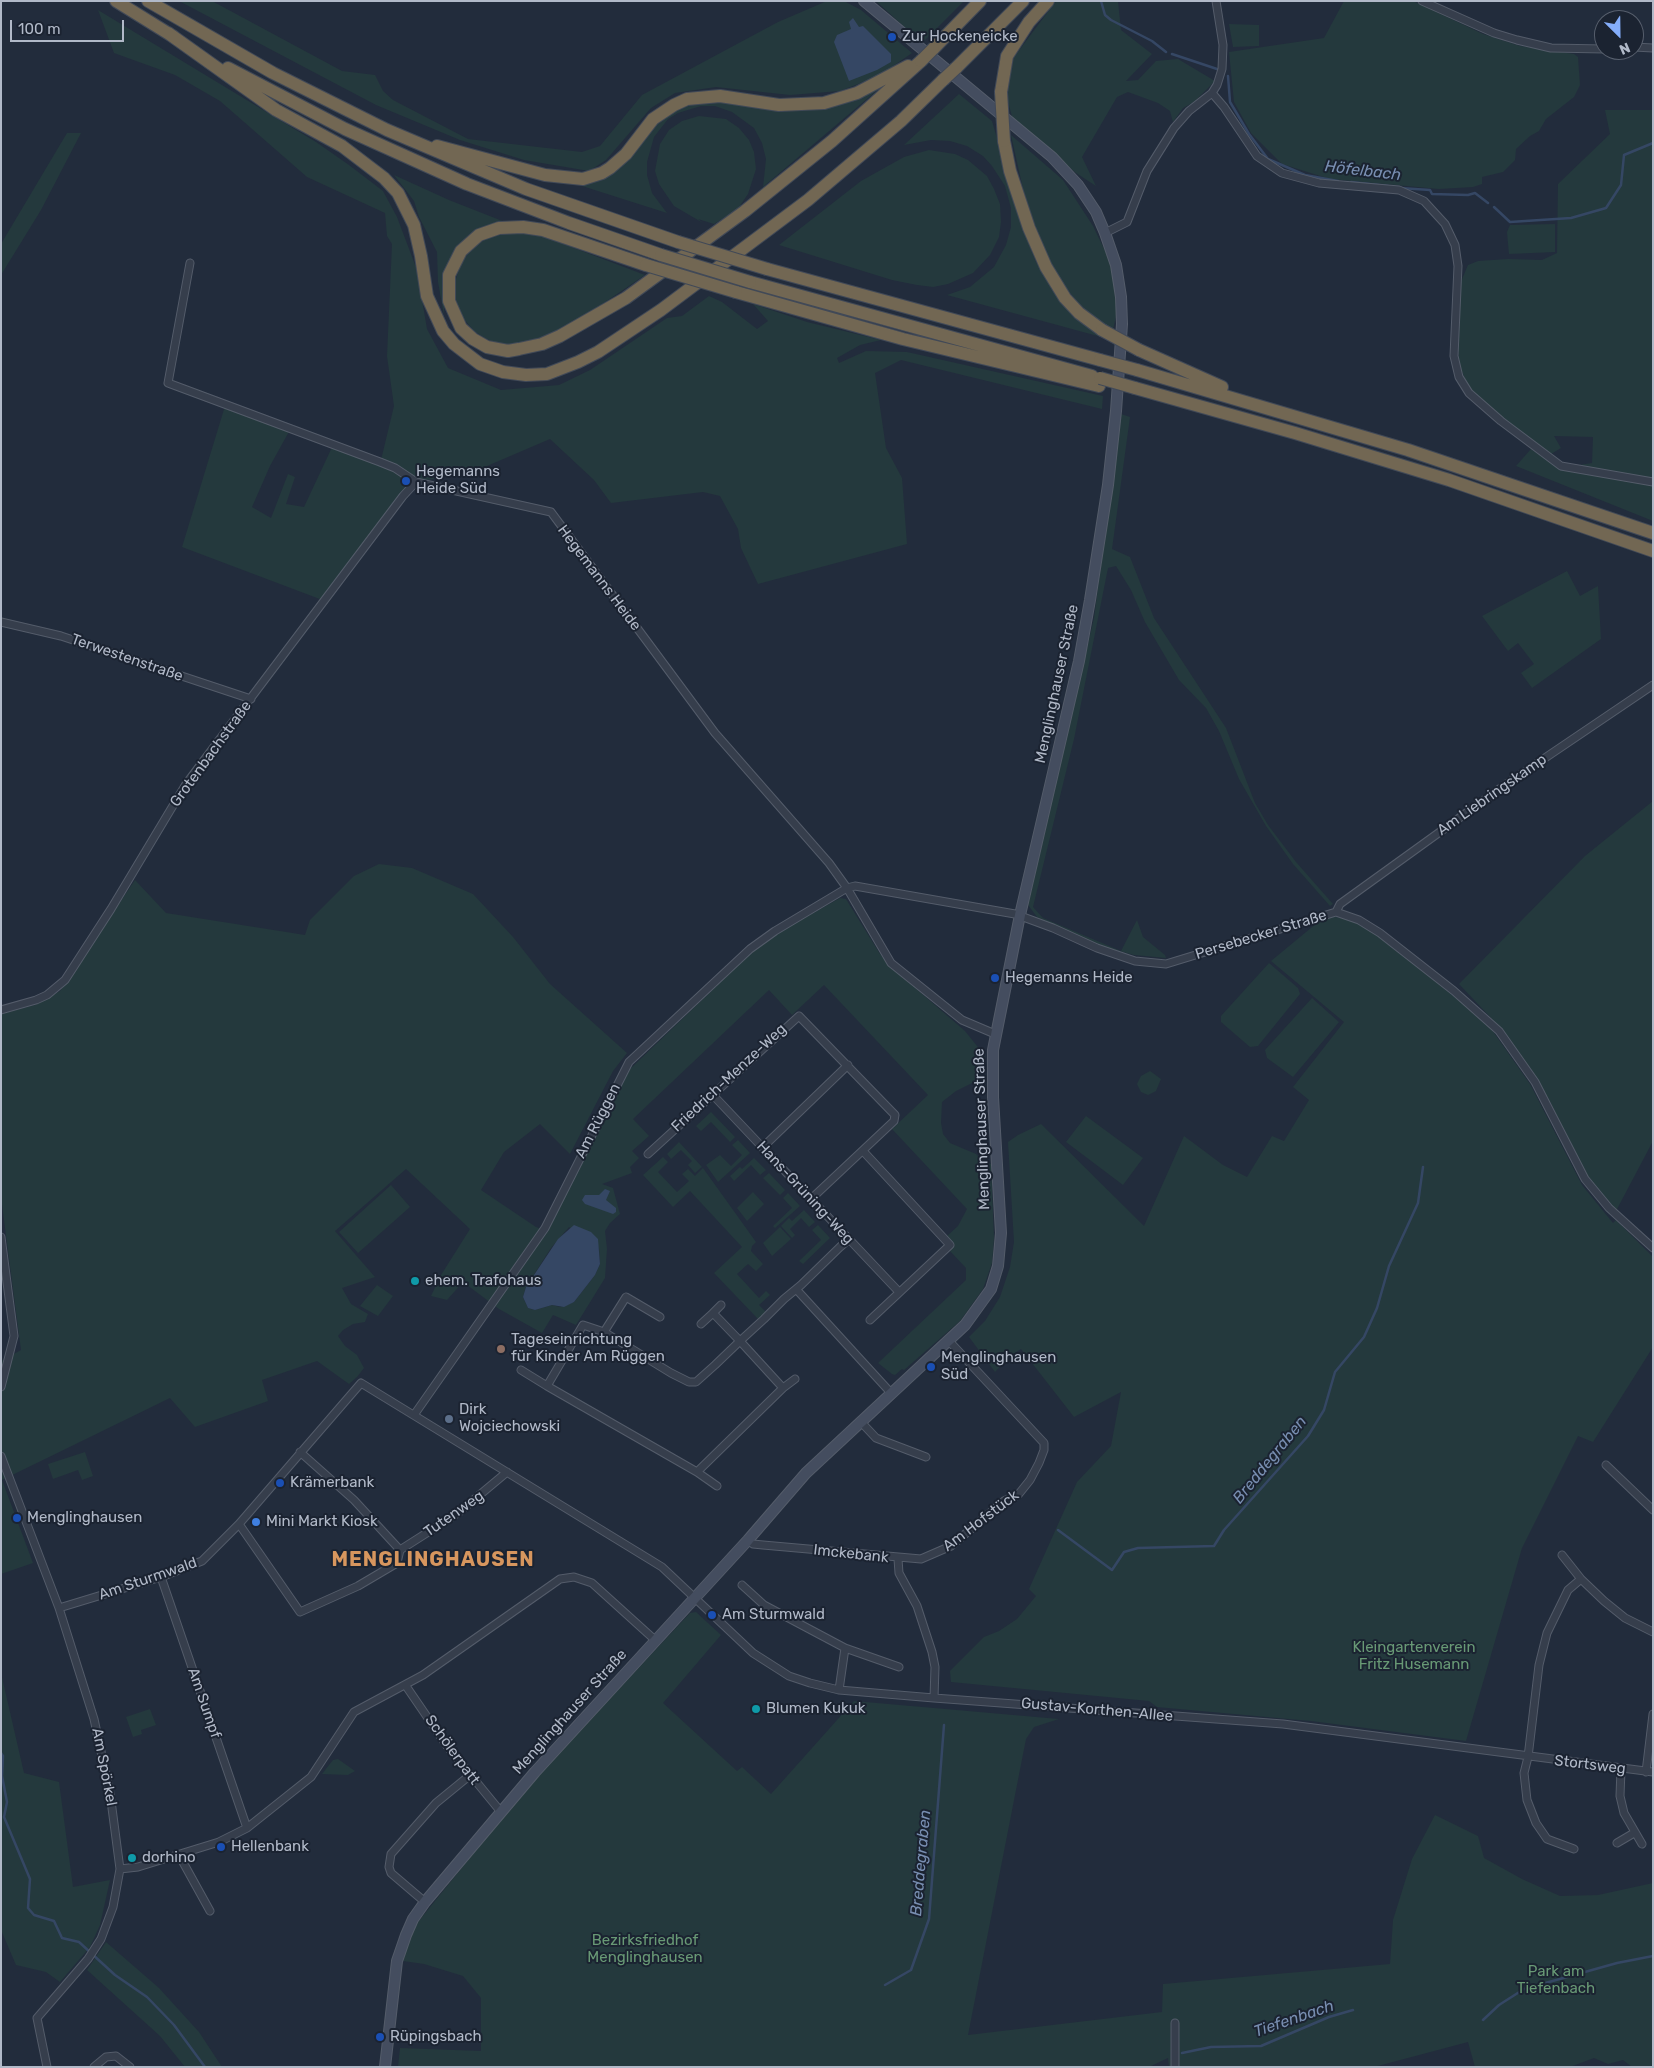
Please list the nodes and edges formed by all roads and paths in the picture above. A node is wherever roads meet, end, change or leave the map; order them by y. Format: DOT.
graph roads {
  1 [pos="116,1"];
  2 [pos="148,1"];
  3 [pos="864,1"];
  4 [pos="980,1"];
  5 [pos="1023,1"];
  6 [pos="1048,1"];
  7 [pos="1216,1"];
  8 [pos="1422,1"];
  9 [pos="168,33"];
  10 [pos="1594,49"];
  11 [pos="919,60"];
  12 [pos="1212,93"];
  13 [pos="384,128"];
  14 [pos="1105,233"];
  15 [pos="190,263"];
  16 [pos="1099,382"];
  17 [pos="1282,411"];
  18 [pos="416,482"];
  19 [pos="1653,482"];
  20 [pos="1653,533"];
  21 [pos="1653,551"];
  22 [pos="1,622"];
  23 [pos="1653,685"];
  24 [pos="251,699"];
  25 [pos="847,888"];
  26 [pos="1336,912"];
  27 [pos="1020,915"];
  28 [pos="1,1010"];
  29 [pos="995,1034"];
  30 [pos="848,1065"];
  31 [pos="712,1094"];
  32 [pos="762,1147"];
  33 [pos="863,1151"];
  34 [pos="648,1154"];
  35 [pos="812,1199"];
  36 [pos="1,1237"];
  37 [pos="848,1240"];
  38 [pos="1653,1248"];
  39 [pos="796,1289"];
  40 [pos="899,1292"];
  41 [pos="721,1305"];
  42 [pos="713,1313"];
  43 [pos="660,1317"];
  44 [pos="870,1320"];
  45 [pos="701,1324"];
  46 [pos="604,1332"];
  47 [pos="740,1341"];
  48 [pos="949,1341"];
  49 [pos="520,1370"];
  50 [pos="795,1379"];
  51 [pos="548,1386"];
  52 [pos="1,1387"];
  53 [pos="783,1388"];
  54 [pos="891,1393"];
  55 [pos="414,1415"];
  56 [pos="860,1422"];
  57 [pos="300,1452"];
  58 [pos="1,1456"];
  59 [pos="926,1457"];
  60 [pos="1606,1465"];
  61 [pos="507,1472"];
  62 [pos="696,1472"];
  63 [pos="717,1486"];
  64 [pos="1653,1510"];
  65 [pos="239,1524"];
  66 [pos="748,1540"];
  67 [pos="400,1550"];
  68 [pos="1562,1555"];
  69 [pos="898,1559"];
  70 [pos="160,1577"];
  71 [pos="1581,1579"];
  72 [pos="742,1585"];
  73 [pos="695,1597"];
  74 [pos="59,1608"];
  75 [pos="1653,1632"];
  76 [pos="655,1640"];
  77 [pos="845,1648"];
  78 [pos="900,1667"];
  79 [pos="406,1686"];
  80 [pos="839,1690"];
  81 [pos="934,1698"];
  82 [pos="1653,1714"];
  83 [pos="1528,1757"];
  84 [pos="1621,1769"];
  85 [pos="1650,1772"];
  86 [pos="470,1776"];
  87 [pos="501,1812"];
  88 [pos="247,1828"];
  89 [pos="1634,1833"];
  90 [pos="1617,1843"];
  91 [pos="1642,1844"];
  92 [pos="1574,1849"];
  93 [pos="179,1855"];
  94 [pos="120,1869"];
  95 [pos="426,1902"];
  96 [pos="210,1911"];
  97 [pos="1175,2023"];
  98 [pos="47,2067"];
  99 [pos="94,2067"];
  100 [pos="130,2067"];
  101 [pos="385,2067"];
  102 [pos="1175,2067"];
  1 -- 9 [label="highway"];
  2 -- 13 [label="highway"];
  3 -- 14 [label="street, Menglinghauser Straße"];
  4 -- 11 [label="highway, bridge"];
  5 -- 9 [label="highway, bridge"];
  6 -- 17 [label="highway, bridge"];
  7 -- 12 [label="street"];
  8 -- 10 [label="street"];
  9 -- 16 [label="highway, bridge"];
  11 -- 13 [label="highway"];
  11 -- 16 [label="highway, bridge"];
  12 -- 14 [label="street"];
  12 -- 19 [label="street"];
  13 -- 17 [label="highway, bridge"];
  14 -- 27 [label="street, Menglinghauser Straße"];
  15 -- 18 [label="street, Hegemanns Heide"];
  16 -- 21 [label="highway, bridge"];
  17 -- 20 [label="highway"];
  18 -- 24 [label="street, Grotenbachstraße"];
  18 -- 25 [label="street, Hegemanns Heide"];
  22 -- 24 [label="street, Terwestenstraße"];
  23 -- 26 [label="street, Am Liebringskamp"];
  24 -- 28 [label="street, Grotenbachstraße"];
  25 -- 27 [label="street, Persebecker Straße"];
  25 -- 29 [label="street, Hegemanns Heide"];
  25 -- 55 [label="street, Am Rüggen"];
  26 -- 27 [label="street, Persebecker Straße"];
  26 -- 38 [label="street, Persebecker Straße"];
  27 -- 29 [label="street, Menglinghauser Straße"];
  29 -- 48 [label="street, Menglinghauser Straße"];
  30 -- 31 [label="street, Friedrich-Menze-Weg"];
  30 -- 32 [label="street"];
  30 -- 33 [label="street, Friedrich-Menze-Weg"];
  31 -- 32 [label="street, Hans-Grüning-Weg"];
  31 -- 34 [label="street, Friedrich-Menze-Weg"];
  32 -- 35 [label="street, Hans-Grüning-Weg"];
  33 -- 35 [label="street, Friedrich-Menze-Weg"];
  33 -- 40 [label="street"];
  35 -- 37 [label="street, Hans-Grüning-Weg"];
  36 -- 52 [label="street"];
  37 -- 39 [label="street"];
  37 -- 40 [label="street, Hans-Grüning-Weg"];
  39 -- 47 [label="street"];
  39 -- 54 [label="street"];
  40 -- 44 [label="street"];
  41 -- 42 [label="street"];
  42 -- 45 [label="street"];
  42 -- 47 [label="street"];
  43 -- 46 [label="street"];
  46 -- 47 [label="street"];
  46 -- 51 [label="street"];
  47 -- 53 [label="street"];
  48 -- 54 [label="street, Menglinghauser Straße"];
  48 -- 69 [label="street, Am Hofstück"];
  49 -- 51 [label="street"];
  50 -- 53 [label="street"];
  51 -- 62 [label="street"];
  53 -- 62 [label="street"];
  54 -- 56 [label="street, Menglinghauser Straße"];
  55 -- 57 [label="street, Am Sturmwald"];
  55 -- 61 [label="street, Am Sturmwald"];
  56 -- 59 [label="street"];
  56 -- 66 [label="street, Menglinghauser Straße"];
  57 -- 65 [label="street, Am Sturmwald"];
  57 -- 67 [label="street"];
  58 -- 74 [label="street, Am Spörkel"];
  60 -- 64 [label="street"];
  61 -- 67 [label="street, Tutenweg"];
  61 -- 73 [label="street, Am Sturmwald"];
  62 -- 63 [label="street"];
  65 -- 67 [label="street, Tutenweg"];
  65 -- 70 [label="street, Am Sturmwald"];
  66 -- 69 [label="street, Imckebank"];
  66 -- 73 [label="street, Menglinghauser Straße"];
  68 -- 71 [label="street"];
  69 -- 81 [label="street, Imckebank"];
  70 -- 74 [label="street, Am Sturmwald"];
  70 -- 88 [label="street, Am Sumpf"];
  71 -- 75 [label="street"];
  71 -- 83 [label="street"];
  72 -- 77 [label="street"];
  73 -- 76 [label="street, Menglinghauser Straße"];
  73 -- 80 [label="street, Gustav-Korthen-Allee"];
  74 -- 94 [label="street, Am Spörkel"];
  76 -- 79 [label="street"];
  76 -- 87 [label="street, Menglinghauser Straße"];
  77 -- 78 [label="street"];
  77 -- 80 [label="street"];
  79 -- 86 [label="street, Schölerpatt"];
  79 -- 88 [label="street"];
  80 -- 81 [label="street, Gustav-Korthen-Allee"];
  81 -- 83 [label="street, Gustav-Korthen-Allee"];
  82 -- 85 [label="street"];
  83 -- 84 [label="street, Stortsweg"];
  83 -- 92 [label="street"];
  84 -- 85 [label="street, Stortsweg"];
  84 -- 89 [label="street"];
  86 -- 87 [label="street, Schölerpatt"];
  86 -- 95 [label="street"];
  87 -- 95 [label="street, Menglinghauser Straße"];
  88 -- 93 [label="street"];
  89 -- 90 [label="street"];
  89 -- 91 [label="street"];
  93 -- 94 [label="street"];
  93 -- 96 [label="street"];
  94 -- 98 [label="street, Am Spörkel"];
  95 -- 101 [label="street, Menglinghauser Straße"];
  97 -- 102 [label="street"];
  99 -- 100 [label="street"];
}
